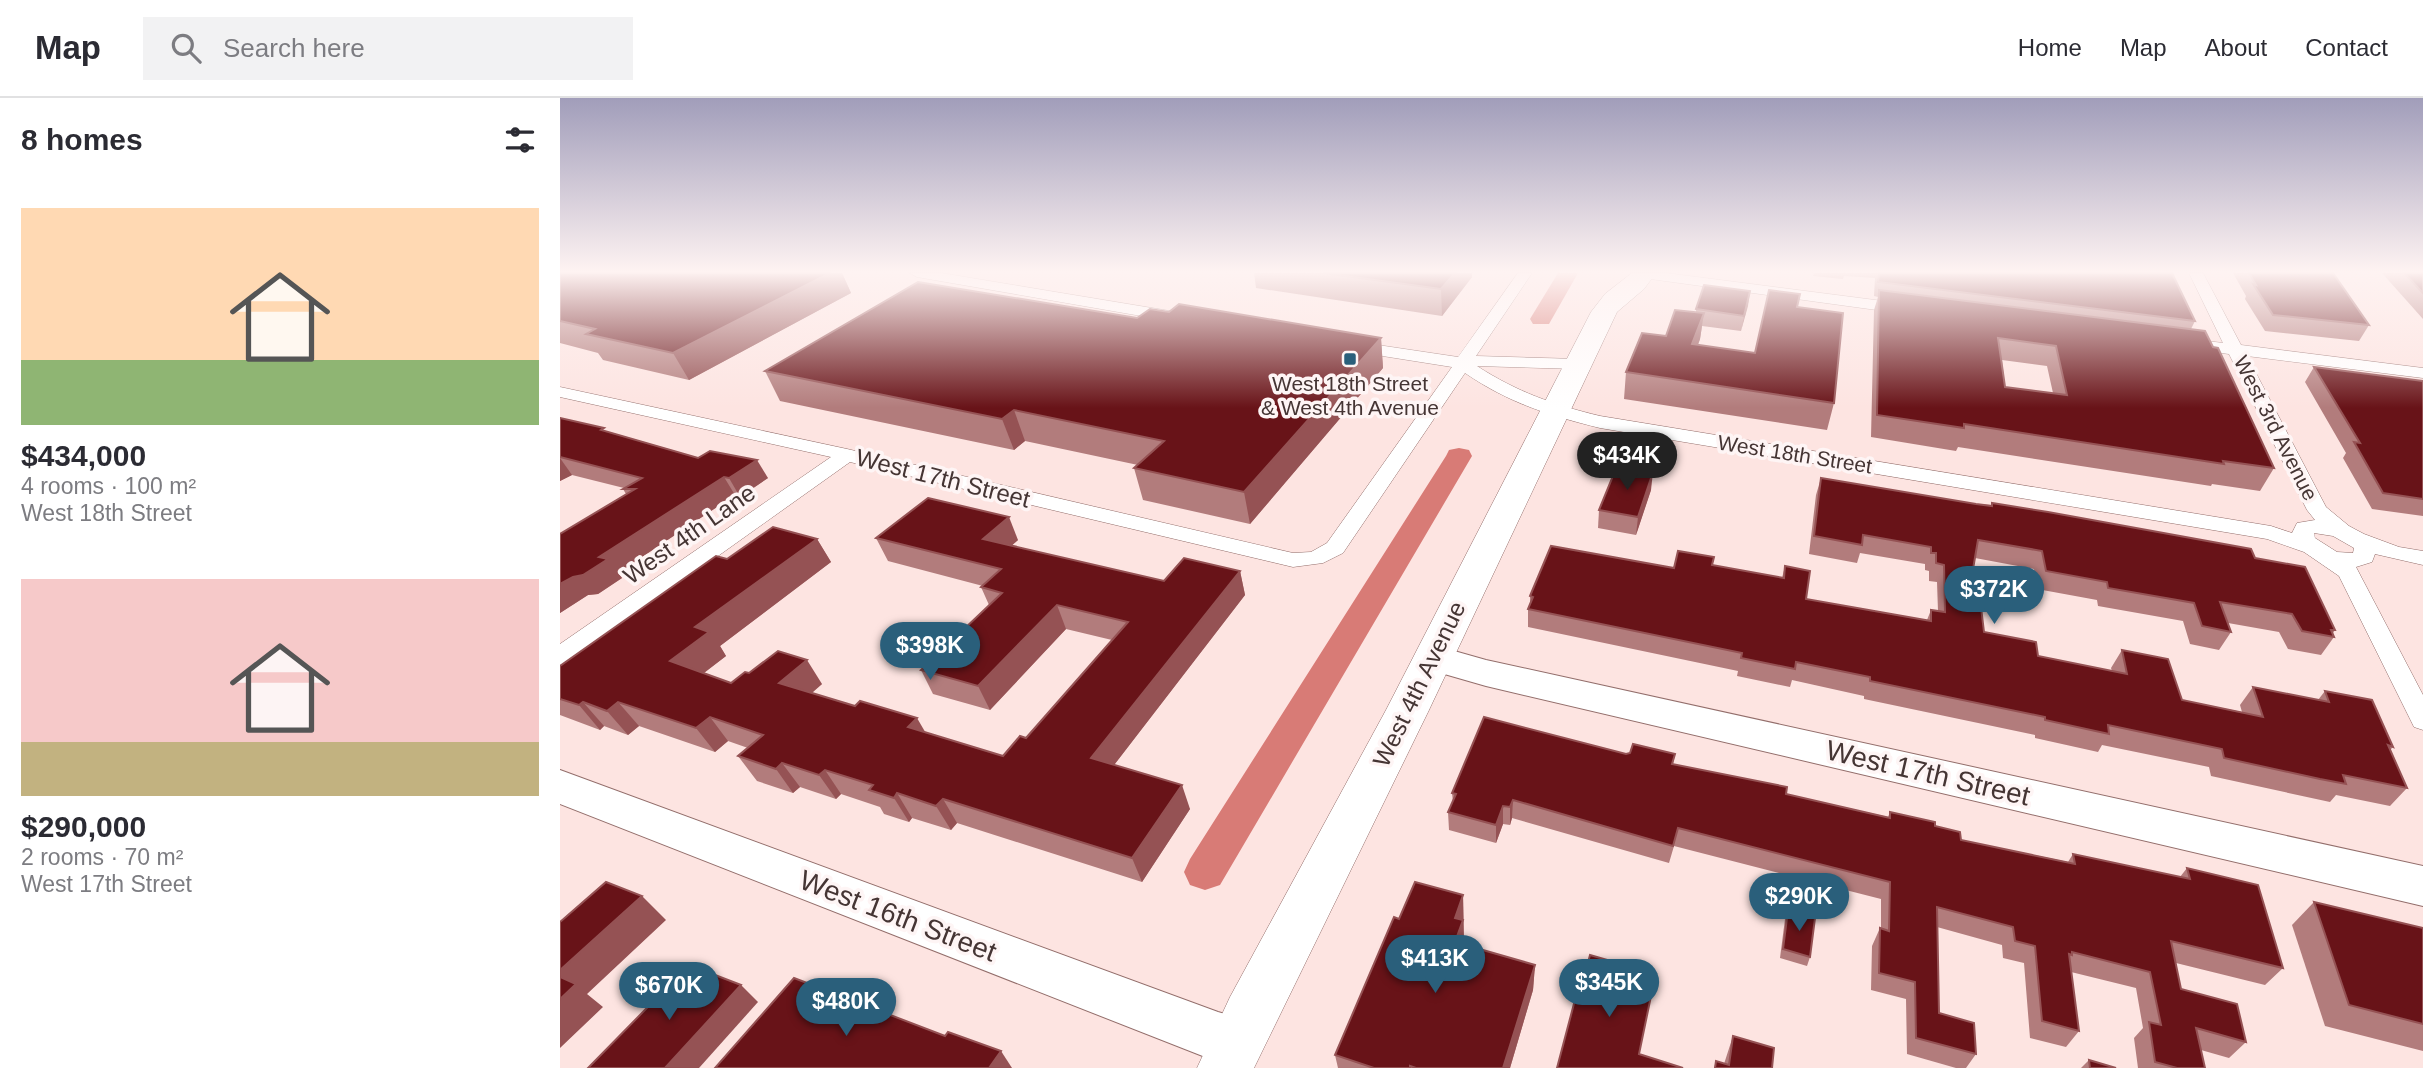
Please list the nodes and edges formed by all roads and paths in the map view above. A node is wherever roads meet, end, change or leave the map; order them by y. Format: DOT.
graph roads {
  1 [pos="1187,318"];
  2 [pos="1493,318"];
  3 [pos="1595,318"];
  4 [pos="2220,318"];
  5 [pos="1191,319"];
  6 [pos="2167,341"];
  7 [pos="1339,344"];
  8 [pos="2236,350"];
  9 [pos="1462,363"];
  10 [pos="1577,364"];
  11 [pos="2423,373"];
  12 [pos="560,391"];
  13 [pos="1553,410"];
  14 [pos="848,455"];
  15 [pos="2312,534"];
  16 [pos="2354,552"];
  17 [pos="2423,558"];
  18 [pos="560,656"];
  19 [pos="1433,658"];
  20 [pos="2423,719"];
  21 [pos="560,787"];
  22 [pos="2423,886"];
  23 [pos="1232,1055"];
  1 -- 5 [label="street"];
  2 -- 9 [label="street"];
  3 -- 10 [label="main road, West 4th Avenue"];
  4 -- 8 [label="street, West 3rd Avenue"];
  6 -- 8 [label="street"];
  7 -- 9 [label="street, West 18th Street"];
  8 -- 11 [label="street"];
  8 -- 15 [label="street, West 3rd Avenue"];
  9 -- 10 [label="street"];
  9 -- 13 [label="street, West 18th Street"];
  9 -- 14 [label="street, West 17th Street"];
  10 -- 13 [label="main road, West 4th Avenue"];
  12 -- 14 [label="street, West 17th Street"];
  13 -- 15 [label="street, West 18th Street"];
  13 -- 19 [label="main road, West 4th Avenue"];
  14 -- 18 [label="street, West 4th Lane"];
  15 -- 16 [label="street, West 3rd Avenue"];
  15 -- 16 [label="street"];
  16 -- 17 [label="street"];
  16 -- 20 [label="street, West 3rd Avenue"];
  19 -- 22 [label="street, West 17th Street"];
  19 -- 23 [label="main road, West 4th Avenue"];
  21 -- 23 [label="street, West 16th Street"];
}
